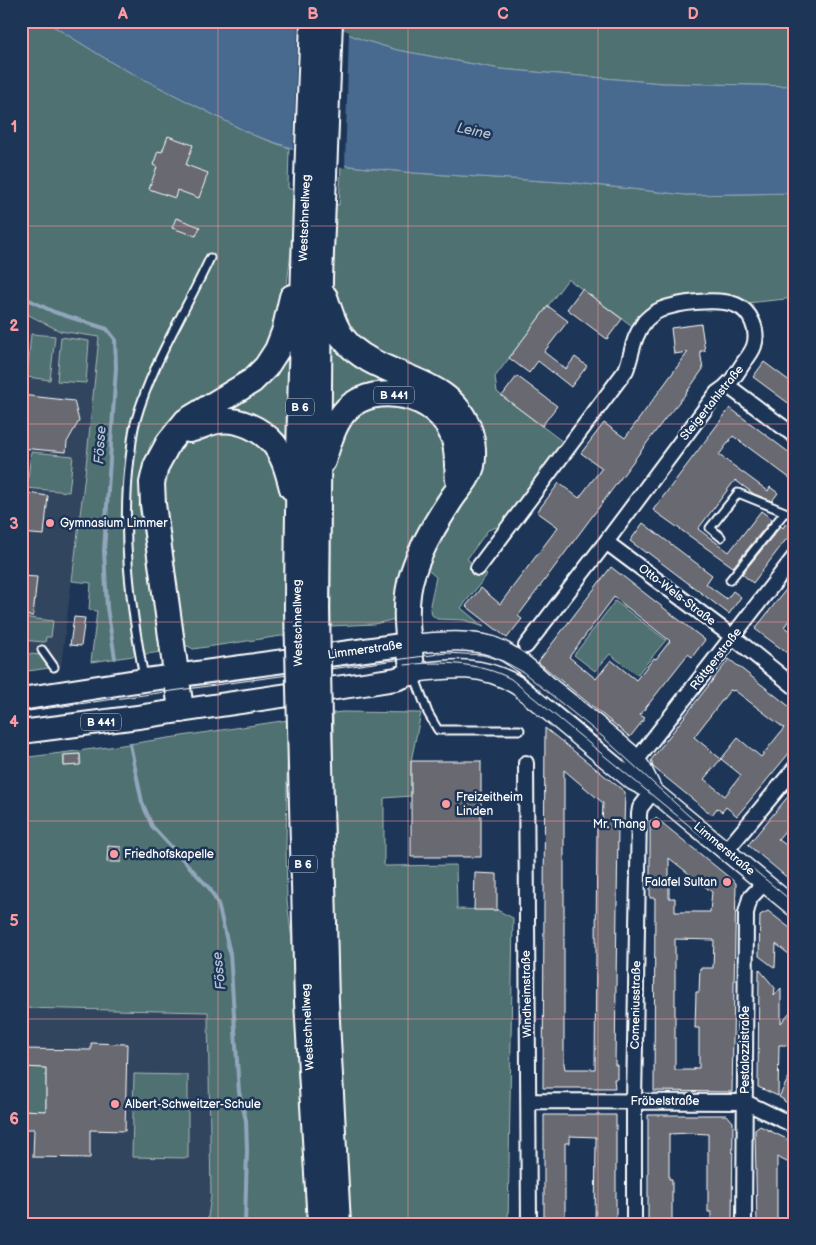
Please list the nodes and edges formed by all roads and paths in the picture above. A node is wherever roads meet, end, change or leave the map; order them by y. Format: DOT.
graph roads {
  1 [pos="314,21"];
  2 [pos="330,21"];
  3 [pos="312,200"];
  4 [pos="210,258"];
  5 [pos="320,278"];
  6 [pos="728,386"];
  7 [pos="177,433"];
  8 [pos="795,436"];
  9 [pos="317,479"];
  10 [pos="460,486"];
  11 [pos="298,505"];
  12 [pos="785,512"];
  13 [pos="795,516"];
  14 [pos="721,537"];
  15 [pos="606,542"];
  16 [pos="795,556"];
  17 [pos="478,568"];
  18 [pos="730,580"];
  19 [pos="307,609"];
  20 [pos="733,637"];
  21 [pos="409,644"];
  22 [pos="526,646"];
  23 [pos="42,650"];
  24 [pos="54,667"];
  25 [pos="413,673"];
  26 [pos="176,676"];
  27 [pos="144,680"];
  28 [pos="795,687"];
  29 [pos="21,699"];
  30 [pos="181,710"];
  31 [pos="520,730"];
  32 [pos="21,732"];
  33 [pos="636,761"];
  34 [pos="526,763"];
  35 [pos="795,768"];
  36 [pos="653,791"];
  37 [pos="726,851"];
  38 [pos="764,883"];
  39 [pos="795,908"];
  40 [pos="318,1039"];
  41 [pos="529,1101"];
  42 [pos="634,1101"];
  43 [pos="745,1102"];
  44 [pos="795,1126"];
  45 [pos="320,1224"];
  46 [pos="338,1224"];
  47 [pos="528,1224"];
  48 [pos="634,1224"];
  49 [pos="744,1224"];
  1 -- 3 [label="highway, Westschnellweg / B 6"];
  2 -- 3 [label="highway, Westschnellweg / B 6"];
  3 -- 5 [label="highway, Westschnellweg / B 6"];
  3 -- 7 [label="highway"];
  3 -- 11 [label="highway, Westschnellweg / B 6"];
  4 -- 27 [label="lane"];
  5 -- 9 [label="highway, Westschnellweg / B 6"];
  5 -- 10 [label="highway"];
  6 -- 8 [label="street"];
  6 -- 15 [label="street, Steigertahlstraße"];
  6 -- 17 [label="street, Steigertahlstraße"];
  7 -- 11 [label="highway"];
  7 -- 26 [label="highway"];
  9 -- 10 [label="highway, B 441"];
  9 -- 19 [label="highway, Westschnellweg / B 6"];
  10 -- 21 [label="highway"];
  11 -- 19 [label="highway, Westschnellweg / B 6"];
  12 -- 13 [label="lane"];
  12 -- 14 [label="lane"];
  12 -- 18 [label="lane"];
  15 -- 20 [label="street, Otto-Wels-Straße"];
  15 -- 22 [label="street, Steigertahlstraße"];
  16 -- 20 [label="street, Röttgerstraße"];
  19 -- 40 [label="highway, Westschnellweg / B 6, bridge"];
  20 -- 28 [label="street, Otto-Wels-Straße"];
  20 -- 33 [label="street, Röttgerstraße"];
  21 -- 25 [label="highway"];
  21 -- 26 [label="main road, Limmerstraße"];
  21 -- 33 [label="street, Limmerstraße"];
  23 -- 24 [label="lane"];
  25 -- 30 [label="main road, Limmerstraße / B 441"];
  25 -- 31 [label="lane"];
  25 -- 36 [label="street, Limmerstraße"];
  26 -- 27 [label="main road, Limmerstraße"];
  26 -- 30 [label="highway"];
  27 -- 29 [label="main road, Limmerstraße"];
  30 -- 32 [label="main road, Limmerstraße / B 441"];
  33 -- 36 [label="street, Limmerstraße"];
  34 -- 41 [label="street, Windheimstraße"];
  35 -- 37 [label="street"];
  36 -- 37 [label="street, Limmerstraße"];
  36 -- 42 [label="street, Comeniusstraße"];
  37 -- 38 [label="street, Limmerstraße"];
  38 -- 39 [label="street, Limmerstraße"];
  38 -- 43 [label="street, Pestalozzistraße"];
  40 -- 45 [label="highway, Westschnellweg / B 6"];
  40 -- 46 [label="highway, Westschnellweg / B 6"];
  41 -- 42 [label="street, Fröbelstraße"];
  41 -- 47 [label="street, Windheimstraße"];
  42 -- 43 [label="street, Fröbelstraße"];
  42 -- 48 [label="street, Comeniusstraße"];
  43 -- 44 [label="street, Fröbelstraße"];
  43 -- 49 [label="street, Pestalozzistraße"];
}
